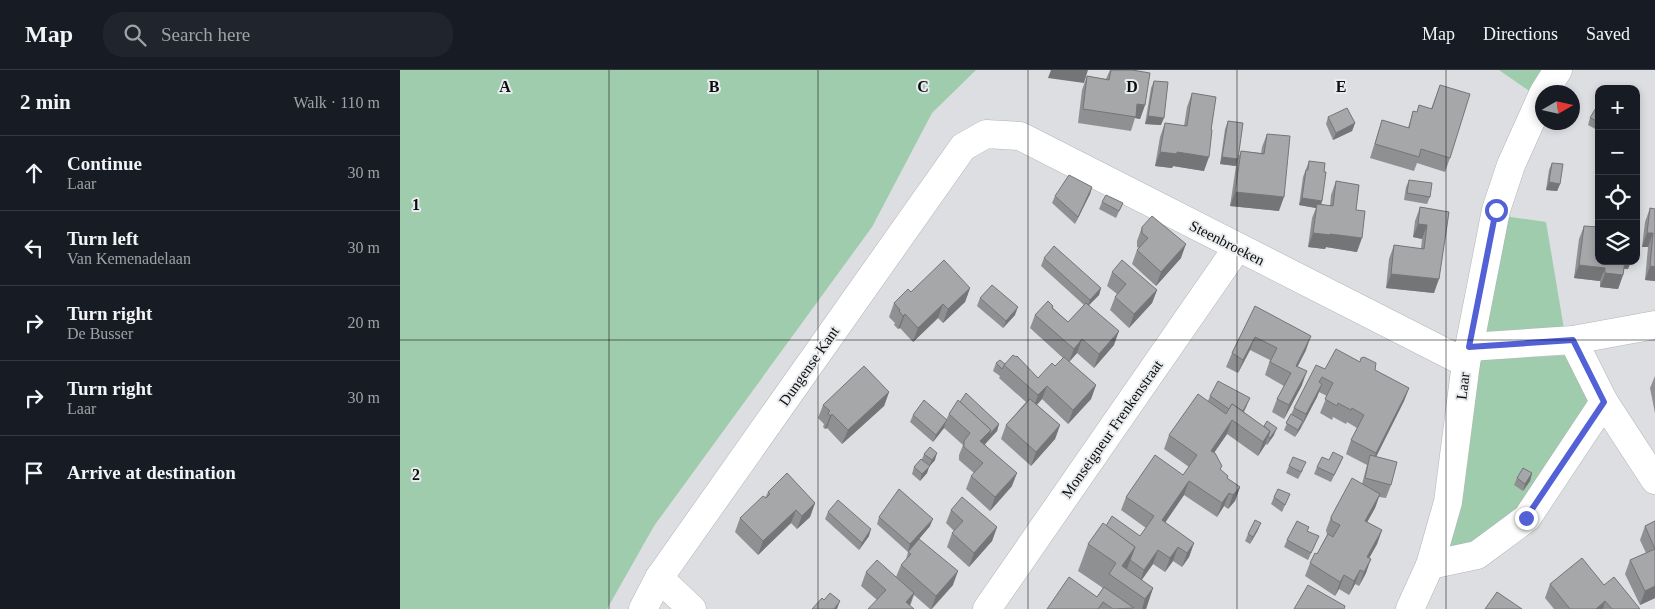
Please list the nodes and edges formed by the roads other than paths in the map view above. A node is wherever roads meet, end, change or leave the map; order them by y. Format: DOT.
graph roads {
  1 [pos="1558,70"];
  2 [pos="1548,85"];
  3 [pos="1535,112"];
  4 [pos="986,134"];
  5 [pos="1237,248"];
  6 [pos="1655,325"];
  7 [pos="1573,340"];
  8 [pos="1467,355"];
  9 [pos="1604,402"];
  10 [pos="1655,480"];
  11 [pos="1430,565"];
  12 [pos="659,578"];
  13 [pos="643,609"];
  14 [pos="692,609"];
  15 [pos="987,609"];
  16 [pos="1410,609"];
  1 -- 2 [label="street"];
  3 -- 8 [label="street, Laar"];
  4 -- 5 [label="street, Steenbroeken"];
  4 -- 12 [label="street, Dungense Kant"];
  5 -- 8 [label="street, Steenbroeken"];
  5 -- 15 [label="street, Monseigneur Frenkenstraat"];
  6 -- 7 [label="street"];
  7 -- 8 [label="street"];
  7 -- 9 [label="street"];
  8 -- 11 [label="street, Laar"];
  9 -- 10 [label="street"];
  9 -- 11 [label="street"];
  11 -- 16 [label="street, Laar"];
  12 -- 13 [label="street, Dungense Kant"];
  12 -- 14 [label="street"];
}
